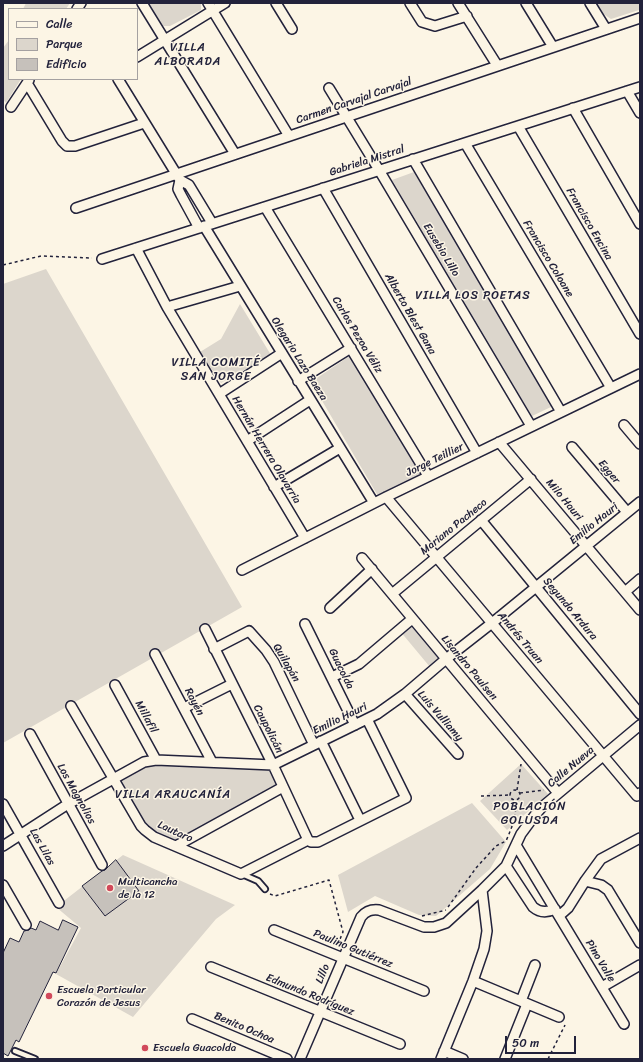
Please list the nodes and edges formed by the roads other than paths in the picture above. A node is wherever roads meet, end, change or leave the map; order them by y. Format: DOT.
graph roads {
  1 [pos="142,3"];
  2 [pos="225,3"];
  3 [pos="276,3"];
  4 [pos="410,3"];
  5 [pos="458,3"];
  6 [pos="526,3"];
  7 [pos="590,3"];
  8 [pos="210,7"];
  9 [pos="467,16"];
  10 [pos="640,18"];
  11 [pos="292,29"];
  12 [pos="606,29"];
  13 [pos="165,40"];
  14 [pos="553,46"];
  15 [pos="138,56"];
  16 [pos="497,65"];
  17 [pos="119,80"];
  18 [pos="28,81"];
  19 [pos="640,87"];
  20 [pos="329,88"];
  21 [pos="627,91"];
  22 [pos="11,107"];
  23 [pos="572,108"];
  24 [pos="640,113"];
  25 [pos="346,117"];
  26 [pos="144,123"];
  27 [pos="518,126"];
  28 [pos="289,136"];
  29 [pos="465,143"];
  30 [pos="235,154"];
  31 [pos="413,159"];
  32 [pos="379,170"];
  33 [pos="178,177"];
  34 [pos="323,188"];
  35 [pos="265,207"];
  36 [pos="76,208"];
  37 [pos="640,224"];
  38 [pos="205,225"];
  39 [pos="136,248"];
  40 [pos="102,259"];
  41 [pos="240,286"];
  42 [pos="167,307"];
  43 [pos="640,334"];
  44 [pos="351,348"];
  45 [pos="282,353"];
  46 [pos="640,374"];
  47 [pos="298,381"];
  48 [pos="611,388"];
  49 [pos="219,394"];
  50 [pos="310,400"];
  51 [pos="561,412"];
  52 [pos="624,425"];
  53 [pos="531,426"];
  54 [pos="247,441"];
  55 [pos="499,442"];
  56 [pos="640,444"];
  57 [pos="572,447"];
  58 [pos="340,448"];
  59 [pos="477,453"];
  60 [pos="428,476"];
  61 [pos="531,479"];
  62 [pos="274,487"];
  63 [pos="386,497"];
  64 [pos="640,502"];
  65 [pos="374,503"];
  66 [pos="627,512"];
  67 [pos="481,520"];
  68 [pos="305,538"];
  69 [pos="587,546"];
  70 [pos="436,557"];
  71 [pos="362,558"];
  72 [pos="372,569"];
  73 [pos="242,570"];
  74 [pos="640,579"];
  75 [pos="535,587"];
  76 [pos="625,592"];
  77 [pos="392,594"];
  78 [pos="330,608"];
  79 [pos="640,610"];
  80 [pos="412,619"];
  81 [pos="492,623"];
  82 [pos="305,624"];
  83 [pos="205,629"];
  84 [pos="214,649"];
  85 [pos="155,654"];
  86 [pos="446,659"];
  87 [pos="332,677"];
  88 [pos="232,684"];
  89 [pos="115,685"];
  90 [pos="405,694"];
  91 [pos="71,706"];
  92 [pos="184,708"];
  93 [pos="640,714"];
  94 [pos="368,719"];
  95 [pos="355,725"];
  96 [pos="640,725"];
  97 [pos="30,734"];
  98 [pos="318,743"];
  99 [pos="458,754"];
  100 [pos="603,756"];
  101 [pos="156,760"];
  102 [pos="212,762"];
  103 [pos="273,765"];
  104 [pos="113,779"];
  105 [pos="283,787"];
  106 [pos="555,791"];
  107 [pos="638,794"];
  108 [pos="3,804"];
  109 [pos="68,804"];
  110 [pos="360,820"];
  111 [pos="21,834"];
  112 [pos="640,839"];
  113 [pos="308,840"];
  114 [pos="516,844"];
  115 [pos="3,846"];
  116 [pos="176,846"];
  117 [pos="102,865"];
  118 [pos="506,866"];
  119 [pos="241,874"];
  120 [pos="585,882"];
  121 [pos="3,885"];
  122 [pos="482,890"];
  123 [pos="267,891"];
  124 [pos="59,903"];
  125 [pos="557,913"];
  126 [pos="360,921"];
  127 [pos="26,925"];
  128 [pos="274,930"];
  129 [pos="640,943"];
  130 [pos="343,958"];
  131 [pos="535,965"];
  132 [pos="640,965"];
  133 [pos="211,967"];
  134 [pos="473,981"];
  135 [pos="602,987"];
  136 [pos="424,991"];
  137 [pos="524,1002"];
  138 [pos="320,1012"];
  139 [pos="559,1017"];
  140 [pos="192,1019"];
  141 [pos="624,1024"];
  142 [pos="400,1044"];
  143 [pos="15,1050"];
  144 [pos="442,1055"];
  145 [pos="34,1059"];
  146 [pos="287,1059"];
  147 [pos="300,1059"];
  148 [pos="463,1059"];
  149 [pos="505,1059"];
  1 -- 13 [label="street"];
  2 -- 8 [label="street"];
  3 -- 11 [label="street"];
  4 -- 9 [label="street"];
  5 -- 9 [label="street"];
  6 -- 14 [label="street"];
  7 -- 12 [label="street"];
  8 -- 13 [label="street"];
  8 -- 28 [label="street"];
  9 -- 16 [label="street"];
  10 -- 12 [label="street, Carmen Carvajal Carvajal"];
  12 -- 14 [label="street, Carmen Carvajal Carvajal"];
  13 -- 15 [label="street"];
  13 -- 30 [label="street"];
  14 -- 16 [label="street, Carmen Carvajal Carvajal"];
  16 -- 25 [label="street, Carmen Carvajal Carvajal"];
  17 -- 26 [label="street"];
  18 -- 22 [label="street"];
  18 -- 26 [label="street"];
  19 -- 21 [label="street, Gabriela Mistral"];
  20 -- 25 [label="street, Eusebio Lillo"];
  21 -- 23 [label="street, Gabriela Mistral"];
  21 -- 24 [label="street"];
  23 -- 27 [label="street, Gabriela Mistral"];
  23 -- 37 [label="street"];
  25 -- 28 [label="street, Carmen Carvajal Carvajal"];
  25 -- 32 [label="street, Eusebio Lillo"];
  26 -- 33 [label="street"];
  27 -- 29 [label="street, Gabriela Mistral"];
  27 -- 43 [label="street, Francisco Encina"];
  28 -- 30 [label="street, Carmen Carvajal Carvajal"];
  29 -- 31 [label="street, Gabriela Mistral"];
  29 -- 48 [label="street, Francisco Coloane"];
  30 -- 33 [label="street, Carmen Carvajal Carvajal"];
  31 -- 32 [label="street, Gabriela Mistral"];
  31 -- 51 [label="street, Eusebio Lillo"];
  32 -- 34 [label="street, Gabriela Mistral"];
  32 -- 53 [label="street, Eusebio Lillo"];
  33 -- 36 [label="street, Carmen Carvajal Carvajal"];
  33 -- 38 [label="street"];
  33 -- 38 [label="street"];
  34 -- 35 [label="street, Gabriela Mistral"];
  34 -- 59 [label="street, Alberto Blest Gana"];
  35 -- 38 [label="street, Gabriela Mistral"];
  35 -- 44 [label="street, Carlos Pezoa Véliz"];
  38 -- 39 [label="street, Gabriela Mistral"];
  38 -- 41 [label="street, Olegario Lazo Baeza"];
  39 -- 40 [label="street, Gabriela Mistral"];
  39 -- 42 [label="street, Hernán Herrera Olavarria"];
  41 -- 42 [label="street"];
  41 -- 45 [label="street, Olegario Lazo Baeza"];
  42 -- 49 [label="street, Hernán Herrera Olavarria"];
  44 -- 47 [label="street"];
  44 -- 60 [label="street, Carlos Pezoa Véliz"];
  45 -- 47 [label="street, Olegario Lazo Baeza"];
  45 -- 49 [label="street"];
  46 -- 48 [label="street, Jorge Teillier"];
  47 -- 50 [label="street, Olegario Lazo Baeza"];
  48 -- 51 [label="street, Jorge Teillier"];
  49 -- 54 [label="street, Hernán Herrera Olavarria"];
  50 -- 54 [label="street"];
  50 -- 58 [label="street, Olegario Lazo Baeza"];
  51 -- 53 [label="street, Jorge Teillier"];
  52 -- 56 [label="street"];
  53 -- 55 [label="street, Jorge Teillier"];
  54 -- 62 [label="street, Hernán Herrera Olavarria"];
  55 -- 59 [label="street, Jorge Teillier"];
  55 -- 61 [label="street, Milo Hauri"];
  57 -- 66 [label="street, Egger"];
  58 -- 62 [label="street"];
  58 -- 65 [label="street, Olegario Lazo Baeza"];
  59 -- 60 [label="street, Jorge Teillier"];
  60 -- 63 [label="street, Jorge Teillier"];
  61 -- 67 [label="street, Mariano Pacheco"];
  61 -- 69 [label="street, Milo Hauri"];
  62 -- 68 [label="street, Hernán Herrera Olavarria"];
  63 -- 65 [label="street, Jorge Teillier"];
  63 -- 70 [label="street, Andrés Truan"];
  64 -- 66 [label="street, Emilio Hauri"];
  65 -- 68 [label="street, Jorge Teillier"];
  66 -- 69 [label="street, Emilio Hauri"];
  67 -- 70 [label="street, Mariano Pacheco"];
  67 -- 75 [label="street, Segundo Ardura"];
  68 -- 73 [label="street, Jorge Teillier"];
  69 -- 75 [label="street, Emilio Hauri"];
  69 -- 76 [label="street, Milo Hauri"];
  70 -- 77 [label="street, Mariano Pacheco"];
  70 -- 81 [label="street, Andrés Truan"];
  71 -- 72 [label="street, Lisandro Paulsen"];
  72 -- 77 [label="street, Lisandro Paulsen"];
  72 -- 78 [label="street"];
  74 -- 76 [label="street"];
  75 -- 81 [label="street, Emilio Hauri"];
  75 -- 93 [label="street, Segundo Ardura"];
  76 -- 79 [label="street, Milo Hauri"];
  77 -- 80 [label="street, Lisandro Paulsen"];
  80 -- 86 [label="street, Lisandro Paulsen"];
  80 -- 87 [label="street"];
  81 -- 86 [label="street, Emilio Hauri"];
  81 -- 100 [label="street, Andrés Truan"];
  82 -- 87 [label="street, Guacolda"];
  83 -- 84 [label="street, Caupolicán"];
  84 -- 88 [label="street, Caupolicán"];
  84 -- 98 [label="street, Quilapán"];
  85 -- 92 [label="street, Rayén"];
  86 -- 90 [label="street, Emilio Hauri"];
  86 -- 106 [label="street, Lisandro Paulsen"];
  87 -- 95 [label="street, Guacolda"];
  88 -- 92 [label="street"];
  88 -- 103 [label="street, Caupolicán"];
  89 -- 101 [label="street, Millafil"];
  90 -- 94 [label="street, Emilio Hauri"];
  90 -- 99 [label="street, Luis Vulliamy"];
  91 -- 104 [label="street, Lautaro"];
  92 -- 102 [label="street, Rayén"];
  94 -- 95 [label="street, Emilio Hauri"];
  94 -- 110 [label="street"];
  95 -- 98 [label="street, Emilio Hauri"];
  96 -- 100 [label="street, Calle Nueva"];
  97 -- 109 [label="street, Los Magnolios"];
  98 -- 103 [label="street, Emilio Hauri"];
  98 -- 110 [label="street, Quilapán"];
  100 -- 106 [label="street, Calle Nueva"];
  100 -- 107 [label="street, Andrés Truan"];
  101 -- 102 [label="street, Emilio Hauri"];
  101 -- 104 [label="street, Emilio Hauri"];
  102 -- 103 [label="street, Emilio Hauri"];
  103 -- 105 [label="street, Caupolicán"];
  104 -- 109 [label="street, Emilio Hauri"];
  104 -- 116 [label="street, Lautaro"];
  105 -- 113 [label="street, Caupolicán"];
  105 -- 116 [label="street"];
  106 -- 114 [label="street, Calle Nueva"];
  108 -- 111 [label="street, Las Lilas"];
  109 -- 111 [label="street, Emilio Hauri"];
  109 -- 117 [label="street, Los Magnolios"];
  110 -- 113 [label="street"];
  111 -- 115 [label="street, Emilio Hauri"];
  111 -- 124 [label="street, Las Lilas"];
  112 -- 120 [label="street"];
  113 -- 119 [label="street"];
  114 -- 118 [label="street, Calle Nueva"];
  114 -- 125 [label="street, Pino Valle"];
  116 -- 119 [label="street, Lautaro"];
  118 -- 122 [label="street, Calle Nueva"];
  118 -- 125 [label="street"];
  119 -- 123 [label="lane, Lautaro"];
  120 -- 125 [label="street"];
  120 -- 129 [label="street"];
  121 -- 127 [label="street"];
  122 -- 126 [label="street, Calle Nueva"];
  122 -- 134 [label="street"];
  125 -- 135 [label="street, Pino Valle"];
  126 -- 130 [label="street, Lillo"];
  128 -- 130 [label="street, Paulino Gutiérrez"];
  130 -- 136 [label="street, Paulino Gutiérrez"];
  130 -- 138 [label="street, Lillo"];
  131 -- 137 [label="street"];
  132 -- 135 [label="street"];
  133 -- 138 [label="street, Edmundo Rodríguez"];
  134 -- 137 [label="street"];
  134 -- 144 [label="street"];
  135 -- 141 [label="street, Pino Valle"];
  137 -- 139 [label="street"];
  137 -- 149 [label="street"];
  138 -- 142 [label="street, Edmundo Rodríguez"];
  138 -- 147 [label="street, Lillo"];
  140 -- 146 [label="street, Benito Ochoa"];
  143 -- 145 [label="lane"];
  144 -- 148 [label="street"];
}
